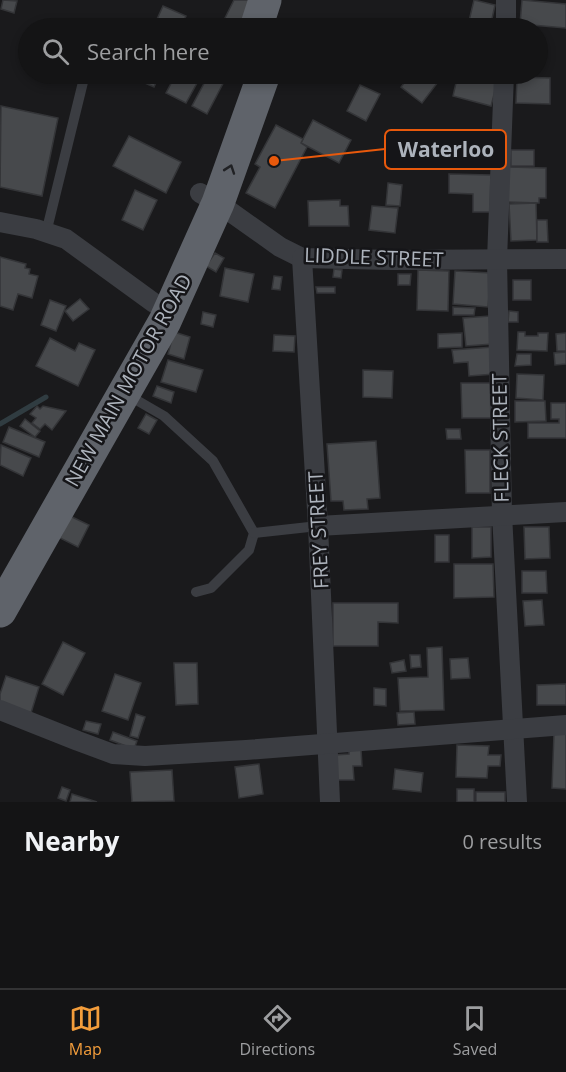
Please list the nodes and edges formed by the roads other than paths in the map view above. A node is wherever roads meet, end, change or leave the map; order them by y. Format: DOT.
graph roads {
  1 [pos="265,0"];
  2 [pos="287,0"];
  3 [pos="506,0"];
  4 [pos="259,18"];
  5 [pos="282,18"];
  6 [pos="506,18"];
  7 [pos="83,84"];
  8 [pos="238,84"];
  9 [pos="260,84"];
  10 [pos="504,84"];
  11 [pos="209,198"];
  12 [pos="0,222"];
  13 [pos="46,233"];
  14 [pos="302,258"];
  15 [pos="566,259"];
  16 [pos="497,260"];
  17 [pos="154,303"];
  18 [pos="124,392"];
  19 [pos="566,512"];
  20 [pos="502,514"];
  21 [pos="318,526"];
  22 [pos="255,533"];
  23 [pos="0,572"];
  24 [pos="196,592"];
  25 [pos="0,611"];
  26 [pos="0,710"];
  27 [pos="566,725"];
  28 [pos="513,730"];
  29 [pos="327,743"];
  30 [pos="330,802"];
  31 [pos="518,802"];
  1 -- 4 [label="highway"];
  2 -- 5 [label="highway"];
  3 -- 6 [label="street"];
  7 -- 13 [label="lane"];
  8 -- 11 [label="highway, NEW MAIN MOTOR ROAD"];
  11 -- 9 [label="highway, NEW MAIN MOTOR ROAD, one-way"];
  10 -- 16 [label="street, FLECK STREET"];
  11 -- 14 [label="street, LIDDLE STREET"];
  11 -- 17 [label="highway, NEW MAIN MOTOR ROAD"];
  11 -- 18 [label="highway, NEW MAIN MOTOR ROAD"];
  12 -- 13 [label="street"];
  13 -- 17 [label="street"];
  14 -- 16 [label="street, LIDDLE STREET"];
  14 -- 21 [label="street, FREY STREET"];
  15 -- 16 [label="street, LIDDLE STREET"];
  16 -- 20 [label="street, FLECK STREET"];
  17 -- 23 [label="highway, NEW MAIN MOTOR ROAD"];
  18 -- 22 [label="lane"];
  18 -- 25 [label="highway, NEW MAIN MOTOR ROAD"];
  19 -- 20 [label="street"];
  20 -- 21 [label="street"];
  20 -- 28 [label="street, FLECK STREET"];
  21 -- 22 [label="lane"];
  21 -- 29 [label="street, FREY STREET"];
  22 -- 24 [label="lane"];
  26 -- 29 [label="street"];
  27 -- 28 [label="street"];
  28 -- 29 [label="street"];
  28 -- 31 [label="street, FLECK STREET"];
  29 -- 30 [label="street, FREY STREET"];
}
